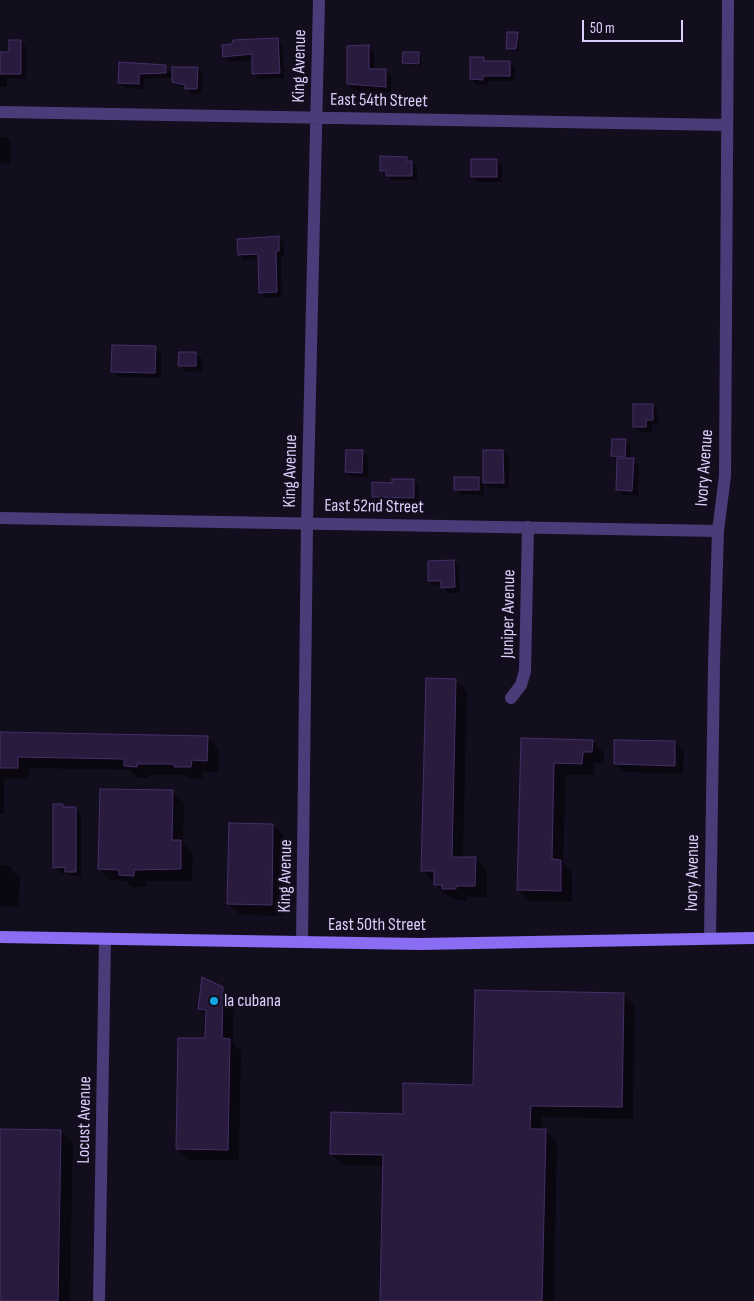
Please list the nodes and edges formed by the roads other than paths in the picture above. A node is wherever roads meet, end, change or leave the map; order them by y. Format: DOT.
graph roads {
  1 [pos="319,0"];
  2 [pos="728,0"];
  3 [pos="0,112"];
  4 [pos="316,118"];
  5 [pos="727,126"];
  6 [pos="0,518"];
  7 [pos="307,524"];
  8 [pos="528,527"];
  9 [pos="718,531"];
  10 [pos="511,698"];
  11 [pos="0,937"];
  12 [pos="105,938"];
  13 [pos="710,938"];
  14 [pos="754,938"];
  15 [pos="302,942"];
  16 [pos="99,1301"];
  1 -- 4 [label="street, King Avenue"];
  2 -- 5 [label="street, Ivory Avenue"];
  3 -- 4 [label="street, East 54th Street"];
  4 -- 5 [label="street, East 54th Street"];
  4 -- 7 [label="street, King Avenue"];
  5 -- 9 [label="street, Ivory Avenue"];
  6 -- 7 [label="street, East 52nd Street"];
  7 -- 8 [label="street, East 52nd Street"];
  7 -- 15 [label="street, King Avenue"];
  8 -- 9 [label="street, East 52nd Street"];
  8 -- 10 [label="street, Juniper Avenue"];
  9 -- 13 [label="street, Ivory Avenue"];
  11 -- 12 [label="main road, East 50th Street"];
  12 -- 15 [label="main road, East 50th Street"];
  12 -- 16 [label="street, Locust Avenue"];
  13 -- 14 [label="main road, East 50th Street"];
  13 -- 15 [label="main road, East 50th Street"];
}
